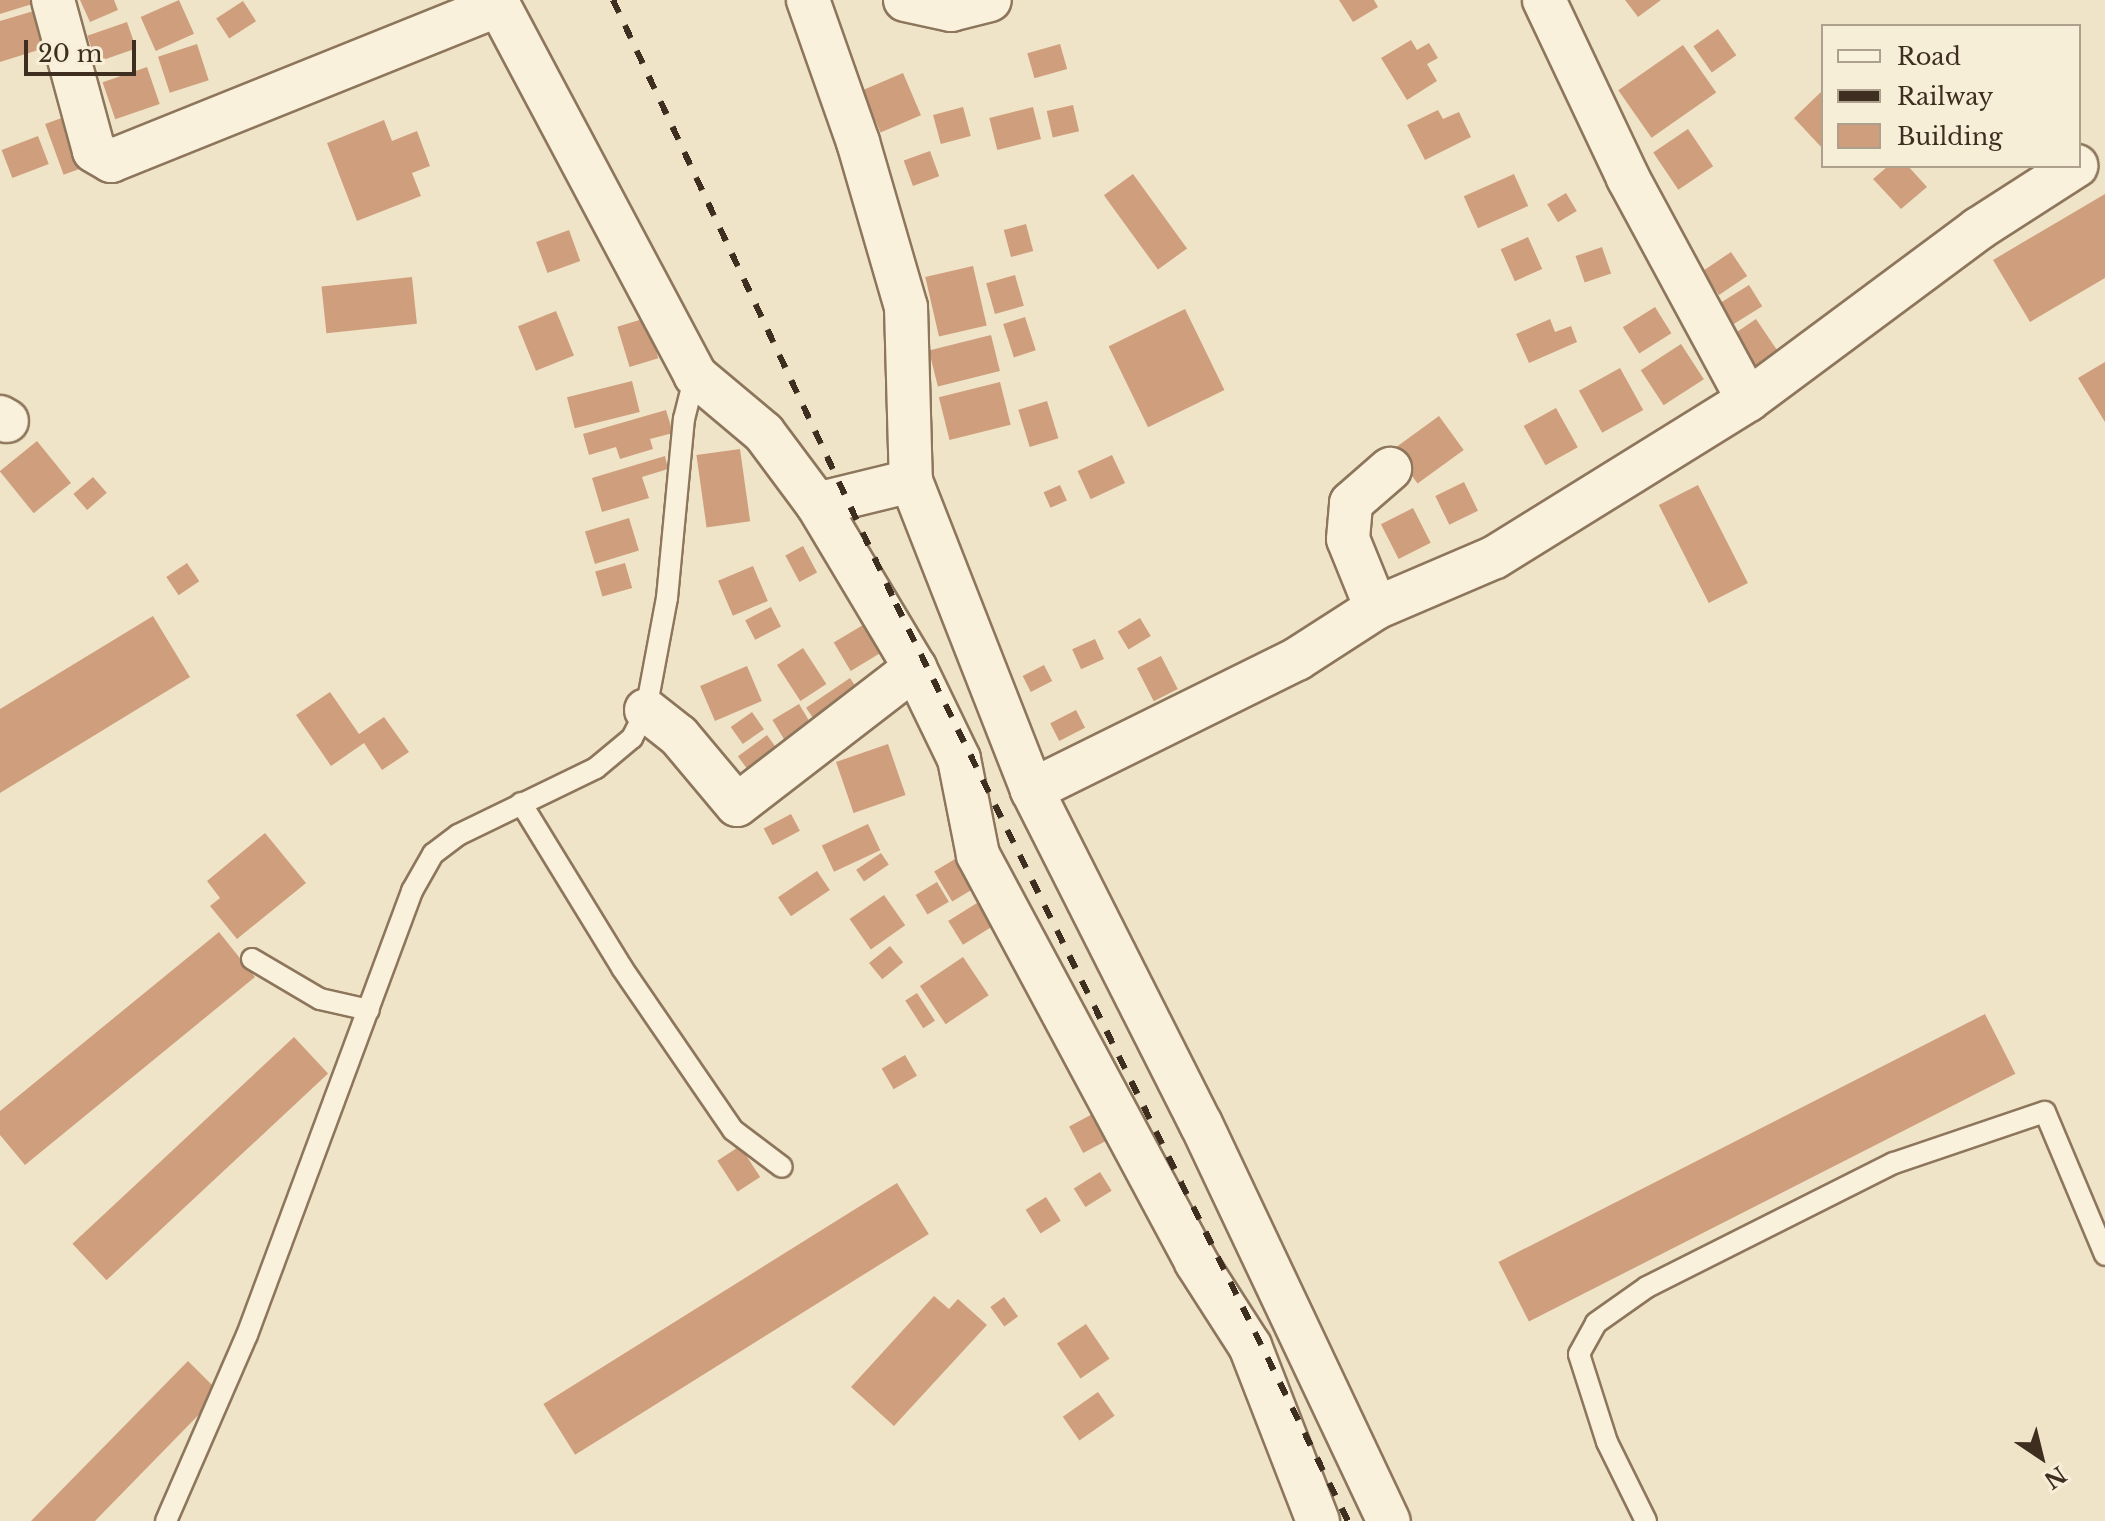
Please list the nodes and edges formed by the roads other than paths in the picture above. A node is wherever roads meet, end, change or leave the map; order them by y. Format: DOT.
graph roads {
  1 [pos="53,0"];
  2 [pos="808,0"];
  3 [pos="905,0"];
  4 [pos="990,0"];
  5 [pos="1544,0"];
  6 [pos="498,3"];
  7 [pos="2105,147"];
  8 [pos="2081,163"];
  9 [pos="2073,168"];
  10 [pos="695,375"];
  11 [pos="1748,400"];
  12 [pos="1390,469"];
  13 [pos="911,481"];
  14 [pos="817,504"];
  15 [pos="1376,608"];
  16 [pos="915,668"];
  17 [pos="646,710"];
  18 [pos="1032,790"];
  19 [pos="521,803"];
  20 [pos="252,959"];
  21 [pos="369,1010"];
  22 [pos="782,1167"];
  23 [pos="2105,1255"];
  24 [pos="1349,1444"];
  25 [pos="166,1521"];
  26 [pos="1318,1521"];
  27 [pos="1389,1521"];
  28 [pos="1646,1521"];
  1 -- 6 [label="street"];
  2 -- 13 [label="street"];
  3 -- 4 [label="street"];
  5 -- 11 [label="street"];
  6 -- 10 [label="street"];
  7 -- 8 [label="street"];
  9 -- 11 [label="street"];
  10 -- 14 [label="street"];
  10 -- 17 [label="lane"];
  11 -- 15 [label="street"];
  12 -- 15 [label="street"];
  13 -- 14 [label="street"];
  13 -- 18 [label="street"];
  14 -- 16 [label="street"];
  15 -- 18 [label="street"];
  16 -- 17 [label="street"];
  16 -- 26 [label="street"];
  17 -- 19 [label="lane"];
  18 -- 24 [label="street"];
  19 -- 21 [label="lane"];
  19 -- 22 [label="lane"];
  20 -- 21 [label="lane"];
  21 -- 25 [label="lane"];
  23 -- 28 [label="lane"];
  24 -- 26 [label="street"];
  24 -- 27 [label="street"];
}
